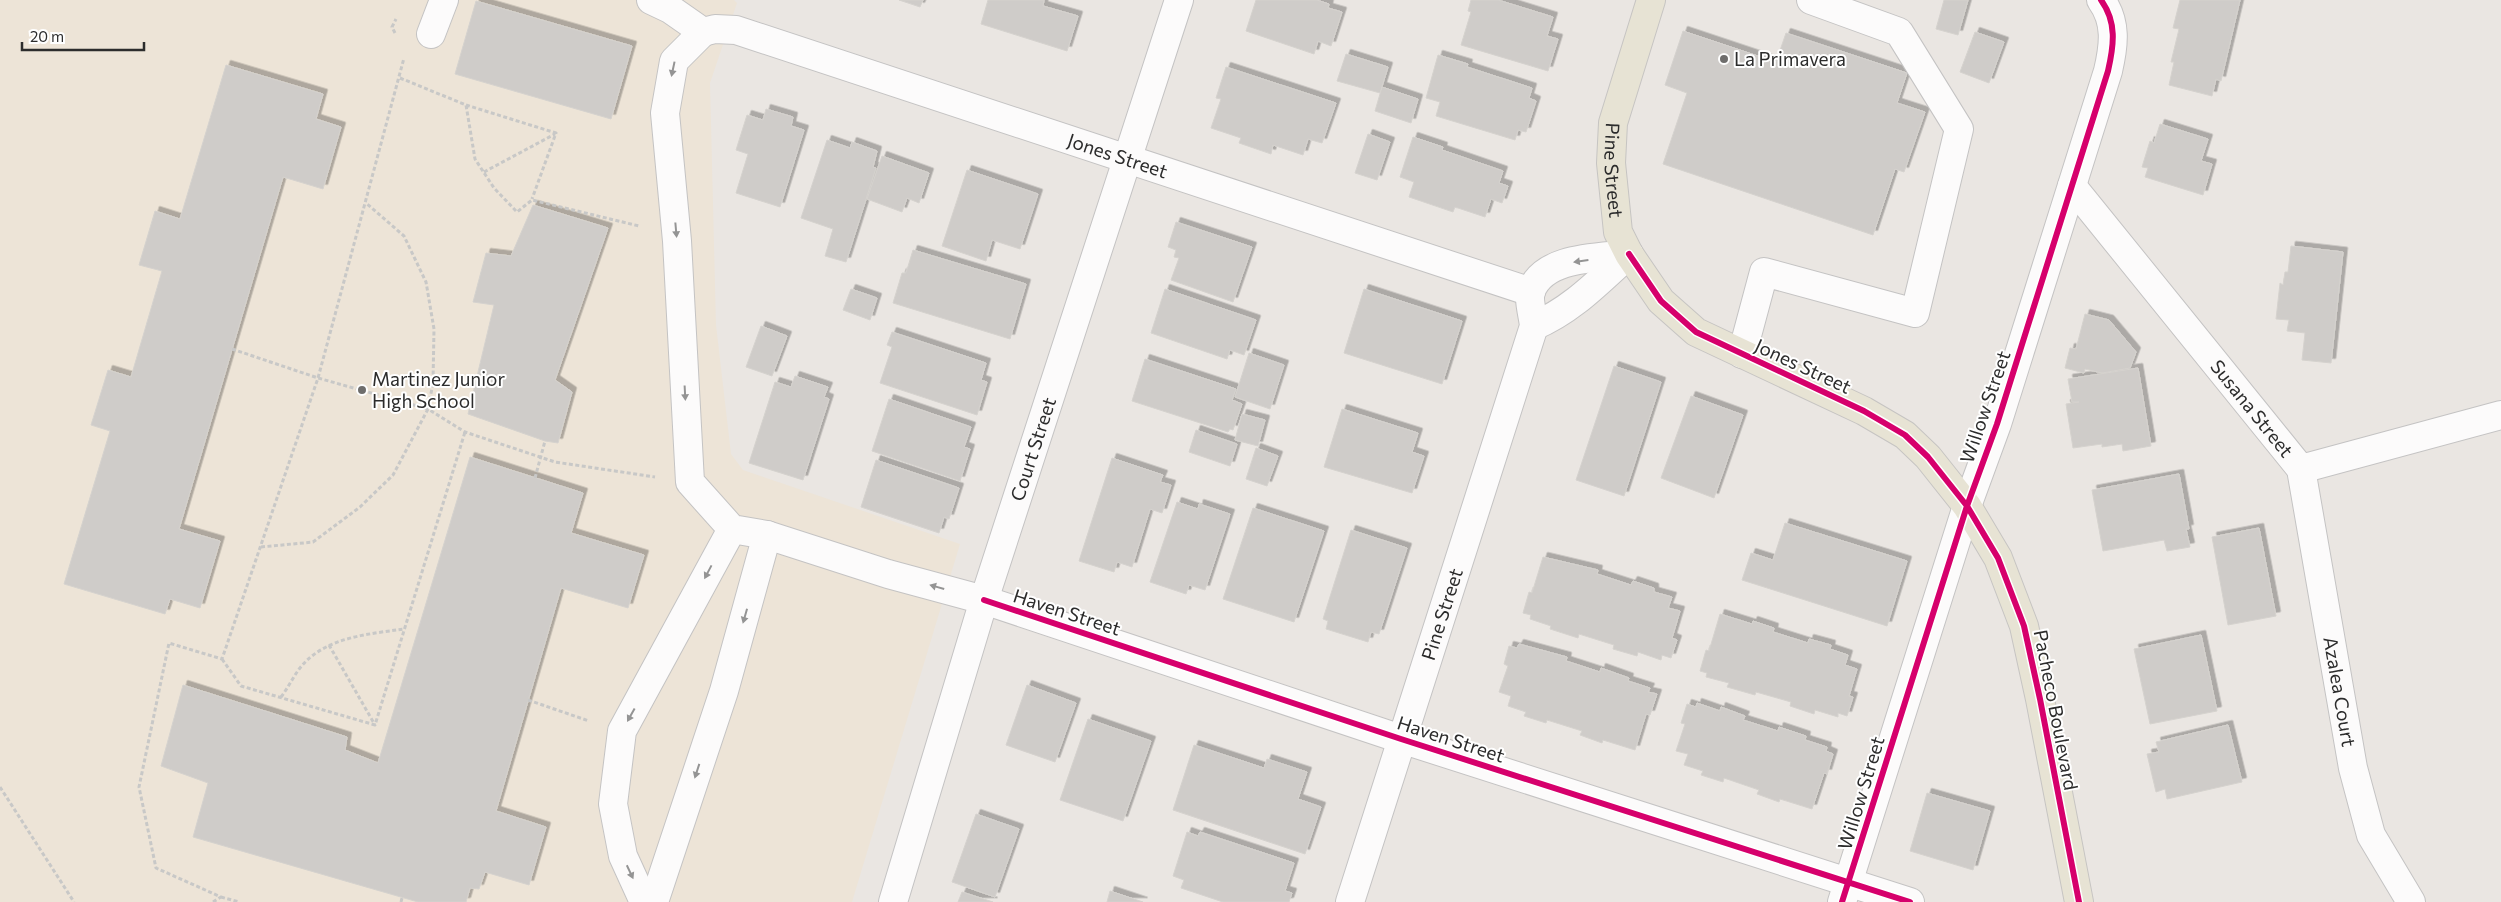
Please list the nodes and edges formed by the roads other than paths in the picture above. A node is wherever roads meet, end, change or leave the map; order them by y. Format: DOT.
graph roads {
  1 [pos="444,0"];
  2 [pos="651,0"];
  3 [pos="1179,0"];
  4 [pos="1651,0"];
  5 [pos="1812,0"];
  6 [pos="2103,3"];
  7 [pos="703,32"];
  8 [pos="431,34"];
  9 [pos="1128,158"];
  10 [pos="2072,186"];
  11 [pos="1629,254"];
  12 [pos="1531,292"];
  13 [pos="1534,326"];
  14 [pos="1742,354"];
  15 [pos="2501,415"];
  16 [pos="2301,470"];
  17 [pos="1967,506"];
  18 [pos="732,529"];
  19 [pos="767,535"];
  20 [pos="984,600"];
  21 [pos="1401,739"];
  22 [pos="1846,892"];
  23 [pos="644,902"];
  24 [pos="654,902"];
  25 [pos="893,902"];
  26 [pos="1350,902"];
  27 [pos="1910,902"];
  28 [pos="2079,902"];
  29 [pos="2411,902"];
  1 -- 8 [label="street"];
  2 -- 7 [label="street"];
  3 -- 9 [label="street, Court Street"];
  4 -- 11 [label="main road, Pine Street"];
  5 -- 14 [label="street"];
  6 -- 10 [label="street, Willow Street"];
  7 -- 9 [label="street, Jones Street"];
  7 -- 18 [label="street, one-way"];
  9 -- 12 [label="street, Jones Street"];
  9 -- 20 [label="street, Court Street"];
  10 -- 16 [label="street, Susana Street"];
  10 -- 17 [label="street, Willow Street"];
  11 -- 12 [label="street, one-way"];
  11 -- 13 [label="street"];
  11 -- 14 [label="main road, Jones Street"];
  12 -- 13 [label="street, Pine Street"];
  13 -- 21 [label="street, Pine Street"];
  14 -- 17 [label="main road, Jones Street"];
  15 -- 16 [label="street, Susana Street"];
  16 -- 29 [label="street, Azalea Court"];
  17 -- 22 [label="street, Willow Street"];
  17 -- 28 [label="main road, Pacheco Boulevard"];
  18 -- 19 [label="street, Haven Street"];
  18 -- 23 [label="street, one-way"];
  20 -- 19 [label="street, Haven Street, one-way"];
  19 -- 24 [label="street, one-way"];
  20 -- 21 [label="street, Haven Street"];
  20 -- 25 [label="street, Court Street"];
  21 -- 22 [label="street, Haven Street"];
  21 -- 26 [label="street, Pine Street"];
  22 -- 27 [label="street, Haven Street"];
}
